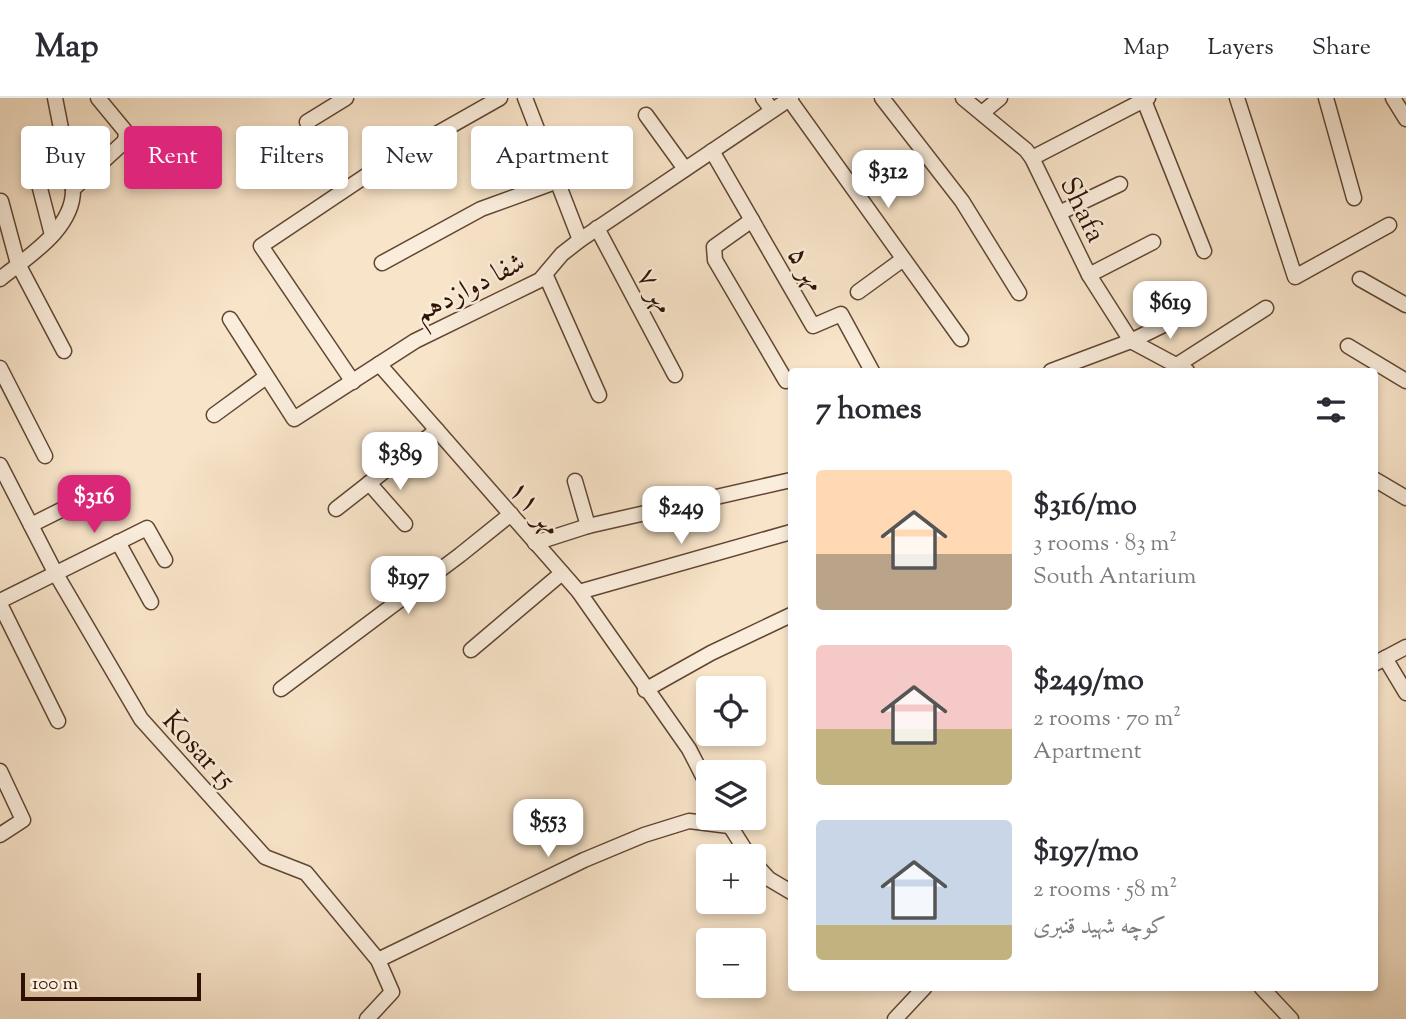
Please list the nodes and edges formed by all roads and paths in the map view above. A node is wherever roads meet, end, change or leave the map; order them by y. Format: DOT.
graph roads {
  1 [pos="55,98"];
  2 [pos="98,98"];
  3 [pos="346,98"];
  4 [pos="500,98"];
  5 [pos="526,98"];
  6 [pos="882,98"];
  7 [pos="963,98"];
  8 [pos="1000,98"];
  9 [pos="1237,98"];
  10 [pos="1326,98"];
  11 [pos="1393,98"];
  12 [pos="790,99"];
  13 [pos="1145,99"];
  14 [pos="330,102"];
  15 [pos="768,104"];
  16 [pos="982,113"];
  17 [pos="646,115"];
  18 [pos="1406,119"];
  19 [pos="307,122"];
  20 [pos="61,126"];
  21 [pos="537,126"];
  22 [pos="712,151"];
  23 [pos="110,153"];
  24 [pos="1032,158"];
  25 [pos="685,169"];
  26 [pos="1120,184"];
  27 [pos="40,189"];
  28 [pos="73,189"];
  29 [pos="536,189"];
  30 [pos="561,189"];
  31 [pos="1354,198"];
  32 [pos="1,201"];
  33 [pos="1059,214"];
  34 [pos="752,220"];
  35 [pos="1389,225"];
  36 [pos="597,228"];
  37 [pos="52,235"];
  38 [pos="580,240"];
  39 [pos="1153,242"];
  40 [pos="1204,251"];
  41 [pos="902,260"];
  42 [pos="382,263"];
  43 [pos="18,264"];
  44 [pos="1089,275"];
  45 [pos="545,276"];
  46 [pos="0,279"];
  47 [pos="1360,279"];
  48 [pos="858,292"];
  49 [pos="1018,293"];
  50 [pos="1406,305"];
  51 [pos="1266,308"];
  52 [pos="1194,310"];
  53 [pos="230,319"];
  54 [pos="961,339"];
  55 [pos="1131,341"];
  56 [pos="1348,346"];
  57 [pos="64,351"];
  58 [pos="379,364"];
  59 [pos="0,368"];
  60 [pos="870,368"];
  61 [pos="1059,368"];
  62 [pos="1182,368"];
  63 [pos="675,375"];
  64 [pos="267,376"];
  65 [pos="786,381"];
  66 [pos="1406,381"];
  67 [pos="353,382"];
  68 [pos="599,395"];
  69 [pos="214,415"];
  70 [pos="437,430"];
  71 [pos="45,456"];
  72 [pos="0,465"];
  73 [pos="575,481"];
  74 [pos="788,481"];
  75 [pos="1378,482"];
  76 [pos="369,483"];
  77 [pos="108,486"];
  78 [pos="1406,498"];
  79 [pos="336,509"];
  80 [pos="511,514"];
  81 [pos="405,524"];
  82 [pos="31,525"];
  83 [pos="588,526"];
  84 [pos="788,533"];
  85 [pos="118,542"];
  86 [pos="535,543"];
  87 [pos="164,560"];
  88 [pos="562,573"];
  89 [pos="56,574"];
  90 [pos="579,592"];
  91 [pos="0,602"];
  92 [pos="151,602"];
  93 [pos="788,616"];
  94 [pos="1406,647"];
  95 [pos="471,650"];
  96 [pos="1379,661"];
  97 [pos="281,689"];
  98 [pos="645,690"];
  99 [pos="1406,693"];
  100 [pos="58,721"];
  101 [pos="696,763"];
  102 [pos="0,771"];
  103 [pos="696,821"];
  104 [pos="0,835"];
  105 [pos="766,876"];
  106 [pos="788,890"];
  107 [pos="378,960"];
  108 [pos="921,991"];
  109 [pos="1265,991"];
  110 [pos="367,1019"];
  111 [pos="895,1019"];
  112 [pos="1291,1019"];
  1 -- 20 [label="street"];
  2 -- 23 [label="street"];
  3 -- 14 [label="street"];
  4 -- 67 [label="street"];
  5 -- 21 [label="street"];
  6 -- 49 [label="street"];
  7 -- 16 [label="street, Shafa"];
  8 -- 16 [label="street"];
  9 -- 35 [label="street"];
  10 -- 31 [label="street"];
  11 -- 18 [label="street"];
  12 -- 15 [label="street, شفا دوازدهم"];
  12 -- 41 [label="street"];
  13 -- 24 [label="street"];
  13 -- 40 [label="street"];
  14 -- 19 [label="street"];
  15 -- 22 [label="street, شفا دوازدهم"];
  16 -- 24 [label="street, Shafa"];
  17 -- 25 [label="street"];
  22 -- 25 [label="street, شفا دوازدهم"];
  22 -- 34 [label="street, مهر ۵"];
  24 -- 33 [label="street, Shafa"];
  25 -- 36 [label="street, شفا دوازدهم"];
  26 -- 33 [label="street"];
  27 -- 37 [label="street"];
  28 -- 37 [label="street"];
  29 -- 42 [label="street"];
  30 -- 38 [label="street"];
  32 -- 43 [label="street"];
  33 -- 44 [label="street, Shafa"];
  34 -- 60 [label="street, مهر ۵"];
  34 -- 65 [label="street"];
  36 -- 38 [label="street, شفا دوازدهم"];
  36 -- 63 [label="street, مهر ۷"];
  37 -- 43 [label="street"];
  38 -- 45 [label="street, شفا دوازدهم"];
  39 -- 44 [label="street"];
  41 -- 48 [label="street"];
  41 -- 54 [label="street"];
  43 -- 46 [label="street"];
  43 -- 57 [label="street"];
  44 -- 55 [label="street, Shafa"];
  45 -- 58 [label="street, شفا دوازدهم"];
  45 -- 68 [label="street"];
  47 -- 50 [label="street"];
  51 -- 62 [label="street"];
  52 -- 55 [label="street"];
  53 -- 64 [label="street, شفا دوازدهم"];
  55 -- 61 [label="street"];
  55 -- 62 [label="street, Shafa"];
  56 -- 66 [label="street"];
  58 -- 67 [label="street, شفا دوازدهم"];
  58 -- 70 [label="street, مهر ۱۱"];
  59 -- 71 [label="street"];
  64 -- 67 [label="street, شفا دوازدهم"];
  64 -- 69 [label="street"];
  70 -- 76 [label="street"];
  70 -- 80 [label="street, مهر ۱۱"];
  72 -- 82 [label="street, Kosar 15"];
  73 -- 83 [label="street"];
  74 -- 83 [label="street"];
  75 -- 78 [label="street"];
  76 -- 79 [label="street"];
  76 -- 81 [label="street"];
  77 -- 82 [label="street"];
  80 -- 86 [label="street, مهر ۱۱"];
  80 -- 97 [label="street"];
  82 -- 89 [label="street, Kosar 15"];
  83 -- 86 [label="street"];
  84 -- 90 [label="street"];
  85 -- 87 [label="street"];
  85 -- 89 [label="street"];
  85 -- 92 [label="street"];
  86 -- 88 [label="street, مهر ۱۱"];
  88 -- 90 [label="street, مهر ۱۱"];
  88 -- 95 [label="street"];
  89 -- 91 [label="street"];
  89 -- 107 [label="street, Kosar 15"];
  90 -- 98 [label="street, مهر ۱۱"];
  91 -- 100 [label="street"];
  93 -- 98 [label="street"];
  94 -- 96 [label="street"];
  96 -- 99 [label="street"];
  98 -- 101 [label="street, مهر ۱۱"];
  102 -- 104 [label="street"];
  103 -- 107 [label="street"];
  105 -- 106 [label="street"];
  107 -- 110 [label="street, Kosar 15"];
  108 -- 111 [label="street"];
  109 -- 112 [label="street"];
}
